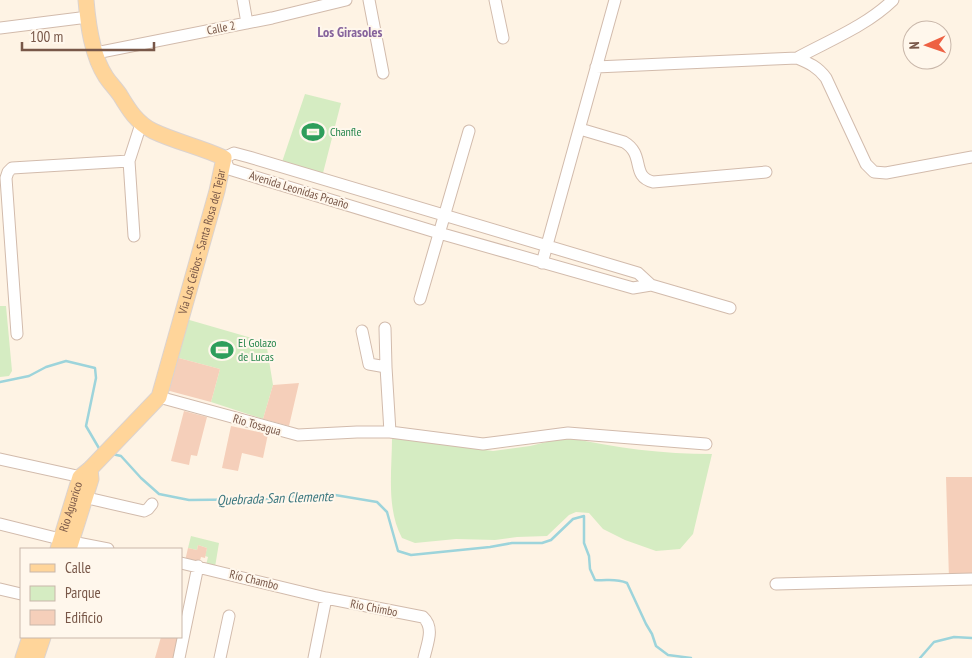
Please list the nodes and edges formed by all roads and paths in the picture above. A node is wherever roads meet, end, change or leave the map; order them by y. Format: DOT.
graph roads {
  1 [pos="86,0"];
  2 [pos="243,0"];
  3 [pos="346,0"];
  4 [pos="369,0"];
  5 [pos="495,0"];
  6 [pos="615,0"];
  7 [pos="893,0"];
  8 [pos="88,17"];
  9 [pos="247,23"];
  10 [pos="0,28"];
  11 [pos="504,38"];
  12 [pos="96,54"];
  13 [pos="797,58"];
  14 [pos="596,67"];
  15 [pos="382,73"];
  16 [pos="141,124"];
  17 [pos="580,129"];
  18 [pos="469,131"];
  19 [pos="972,156"];
  20 [pos="224,158"];
  21 [pos="129,161"];
  22 [pos="766,172"];
  23 [pos="445,215"];
  24 [pos="439,233"];
  25 [pos="134,236"];
  26 [pos="547,245"];
  27 [pos="542,263"];
  28 [pos="651,285"];
  29 [pos="420,299"];
  30 [pos="730,308"];
  31 [pos="385,328"];
  32 [pos="362,331"];
  33 [pos="17,334"];
  34 [pos="386,367"];
  35 [pos="159,397"];
  36 [pos="390,432"];
  37 [pos="706,444"];
  38 [pos="0,460"];
  39 [pos="89,473"];
  40 [pos="80,497"];
  41 [pos="152,504"];
  42 [pos="0,524"];
  43 [pos="65,545"];
  44 [pos="97,548"];
  45 [pos="182,563"];
  46 [pos="198,566"];
  47 [pos="972,579"];
  48 [pos="776,584"];
  49 [pos="0,589"];
  50 [pos="20,594"];
  51 [pos="326,598"];
  52 [pos="229,616"];
  53 [pos="30,638"];
  54 [pos="43,638"];
  55 [pos="23,658"];
  56 [pos="36,658"];
  57 [pos="179,658"];
  58 [pos="220,658"];
  59 [pos="314,658"];
  60 [pos="424,658"];
  1 -- 8 [label="main road, Via Los Ceibos - Santa Rosa del Tejar"];
  2 -- 9 [label="street"];
  3 -- 9 [label="street, Calle 2"];
  4 -- 15 [label="street"];
  5 -- 11 [label="street"];
  6 -- 14 [label="street"];
  7 -- 13 [label="street"];
  8 -- 10 [label="street"];
  8 -- 12 [label="main road, Via Los Ceibos - Santa Rosa del Tejar"];
  9 -- 12 [label="street, Calle 2"];
  12 -- 16 [label="main road, Via Los Ceibos - Santa Rosa del Tejar"];
  13 -- 14 [label="street"];
  13 -- 19 [label="street"];
  14 -- 17 [label="street"];
  16 -- 20 [label="main road, Via Los Ceibos - Santa Rosa del Tejar"];
  16 -- 21 [label="street"];
  17 -- 22 [label="street"];
  17 -- 26 [label="street"];
  18 -- 23 [label="street"];
  20 -- 23 [label="street, Avenida Leonidas Proaño"];
  20 -- 24 [label="street, Avenida Leonidas Proaño"];
  20 -- 35 [label="main road, Via Los Ceibos - Santa Rosa del Tejar"];
  21 -- 25 [label="street"];
  21 -- 33 [label="street"];
  23 -- 24 [label="street"];
  23 -- 26 [label="street, Avenida Leonidas Proaño"];
  24 -- 27 [label="street, Avenida Leonidas Proaño"];
  24 -- 29 [label="street"];
  26 -- 27 [label="street"];
  26 -- 28 [label="street, Avenida Leonidas Proaño"];
  27 -- 28 [label="street, Avenida Leonidas Proaño"];
  28 -- 30 [label="street"];
  31 -- 34 [label="street"];
  32 -- 34 [label="street"];
  34 -- 36 [label="street"];
  35 -- 36 [label="street, Rio Tosagua"];
  35 -- 39 [label="main road, Via Los Ceibos - Santa Rosa del Tejar"];
  36 -- 37 [label="street, Rio Tosagua"];
  38 -- 39 [label="street"];
  39 -- 40 [label="main road, Rio Aguarico"];
  40 -- 41 [label="street"];
  40 -- 43 [label="main road, Rio Aguarico"];
  42 -- 43 [label="street"];
  43 -- 44 [label="street"];
  45 -- 46 [label="street, Río Chambo"];
  46 -- 51 [label="street, Río Chambo"];
  46 -- 57 [label="street"];
  47 -- 48 [label="street"];
  49 -- 50 [label="street"];
  51 -- 59 [label="street"];
  51 -- 60 [label="street, Rio Chimbo"];
  52 -- 58 [label="street"];
  53 -- 55 [label="main road"];
  54 -- 56 [label="main road"];
}
